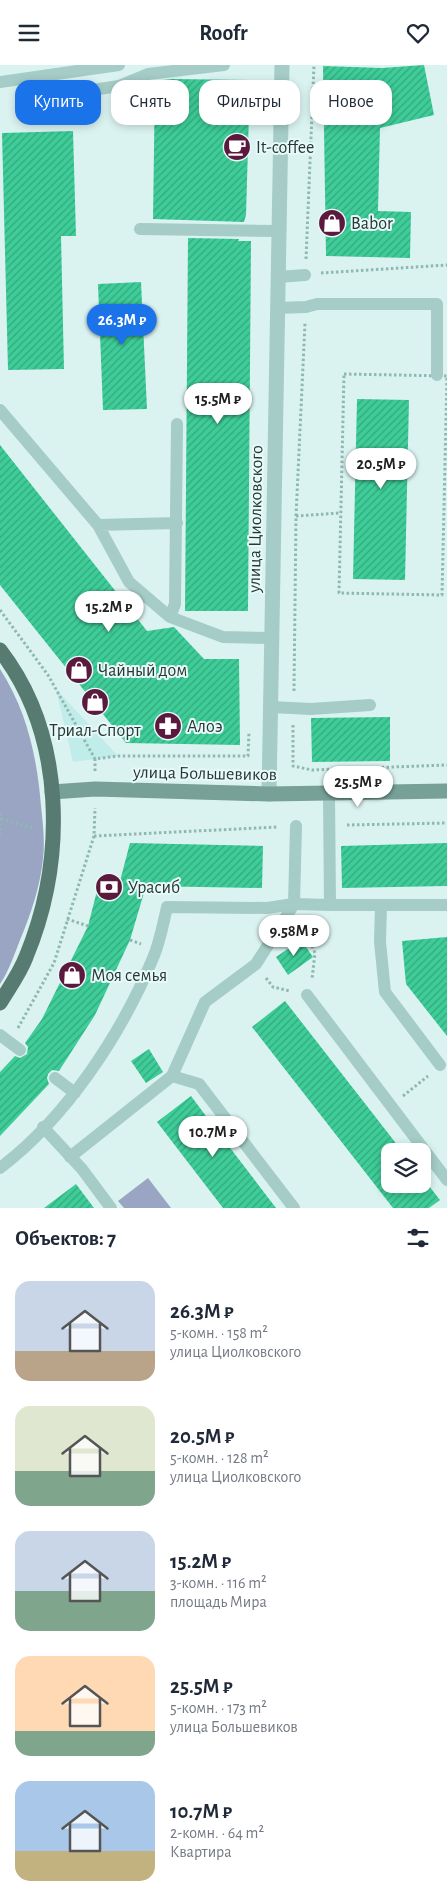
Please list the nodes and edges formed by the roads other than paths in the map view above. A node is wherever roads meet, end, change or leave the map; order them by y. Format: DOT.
graph roads {
  1 [pos="120,65"];
  2 [pos="224,65"];
  3 [pos="282,65"];
  4 [pos="0,82"];
  5 [pos="101,89"];
  6 [pos="140,229"];
  7 [pos="279,231"];
  8 [pos="305,275"];
  9 [pos="278,277"];
  10 [pos="277,308"];
  11 [pos="437,375"];
  12 [pos="0,410"];
  13 [pos="176,424"];
  14 [pos="177,523"];
  15 [pos="98,525"];
  16 [pos="170,617"];
  17 [pos="272,637"];
  18 [pos="0,650"];
  19 [pos="370,705"];
  20 [pos="271,707"];
  21 [pos="447,791"];
  22 [pos="52,792"];
  23 [pos="329,793"];
  24 [pos="269,794"];
  25 [pos="296,826"];
  26 [pos="294,904"];
  27 [pos="330,905"];
  28 [pos="381,905"];
  29 [pos="447,905"];
  30 [pos="307,995"];
  31 [pos="0,1003"];
  32 [pos="4,1038"];
  33 [pos="20,1050"];
  34 [pos="440,1065"];
  35 [pos="172,1076"];
  36 [pos="55,1078"];
  37 [pos="75,1093"];
  38 [pos="43,1127"];
  39 [pos="70,1157"];
  40 [pos="0,1168"];
  41 [pos="447,1180"];
  42 [pos="111,1208"];
  43 [pos="294,1208"];
  1 -- 4 [label="lane"];
  2 -- 5 [label="lane"];
  3 -- 7 [label="street, улица Циолковского"];
  6 -- 7 [label="lane"];
  7 -- 9 [label="street, улица Циолковского"];
  8 -- 9 [label="lane"];
  9 -- 10 [label="street, улица Циолковского"];
  10 -- 11 [label="lane"];
  10 -- 17 [label="street, улица Циолковского"];
  12 -- 15 [label="lane"];
  13 -- 14 [label="lane"];
  14 -- 15 [label="lane"];
  14 -- 16 [label="lane"];
  15 -- 16 [label="lane"];
  16 -- 17 [label="lane"];
  17 -- 20 [label="street, улица Циолковского"];
  18 -- 22 [label="main road"];
  19 -- 20 [label="lane"];
  20 -- 24 [label="street, улица Циолковского"];
  21 -- 23 [label="street, улица Большевиков"];
  22 -- 24 [label="street, улица Большевиков"];
  22 -- 31 [label="main road"];
  23 -- 24 [label="street, улица Большевиков"];
  23 -- 27 [label="lane"];
  25 -- 26 [label="lane"];
  26 -- 27 [label="lane"];
  26 -- 35 [label="lane"];
  26 -- 37 [label="lane"];
  27 -- 28 [label="lane"];
  28 -- 29 [label="lane"];
  28 -- 34 [label="lane"];
  30 -- 41 [label="lane"];
  32 -- 33 [label="lane"];
  35 -- 39 [label="lane"];
  35 -- 43 [label="lane"];
  36 -- 37 [label="lane"];
  37 -- 38 [label="lane"];
  38 -- 39 [label="lane"];
  38 -- 40 [label="lane"];
  39 -- 42 [label="lane"];
}
